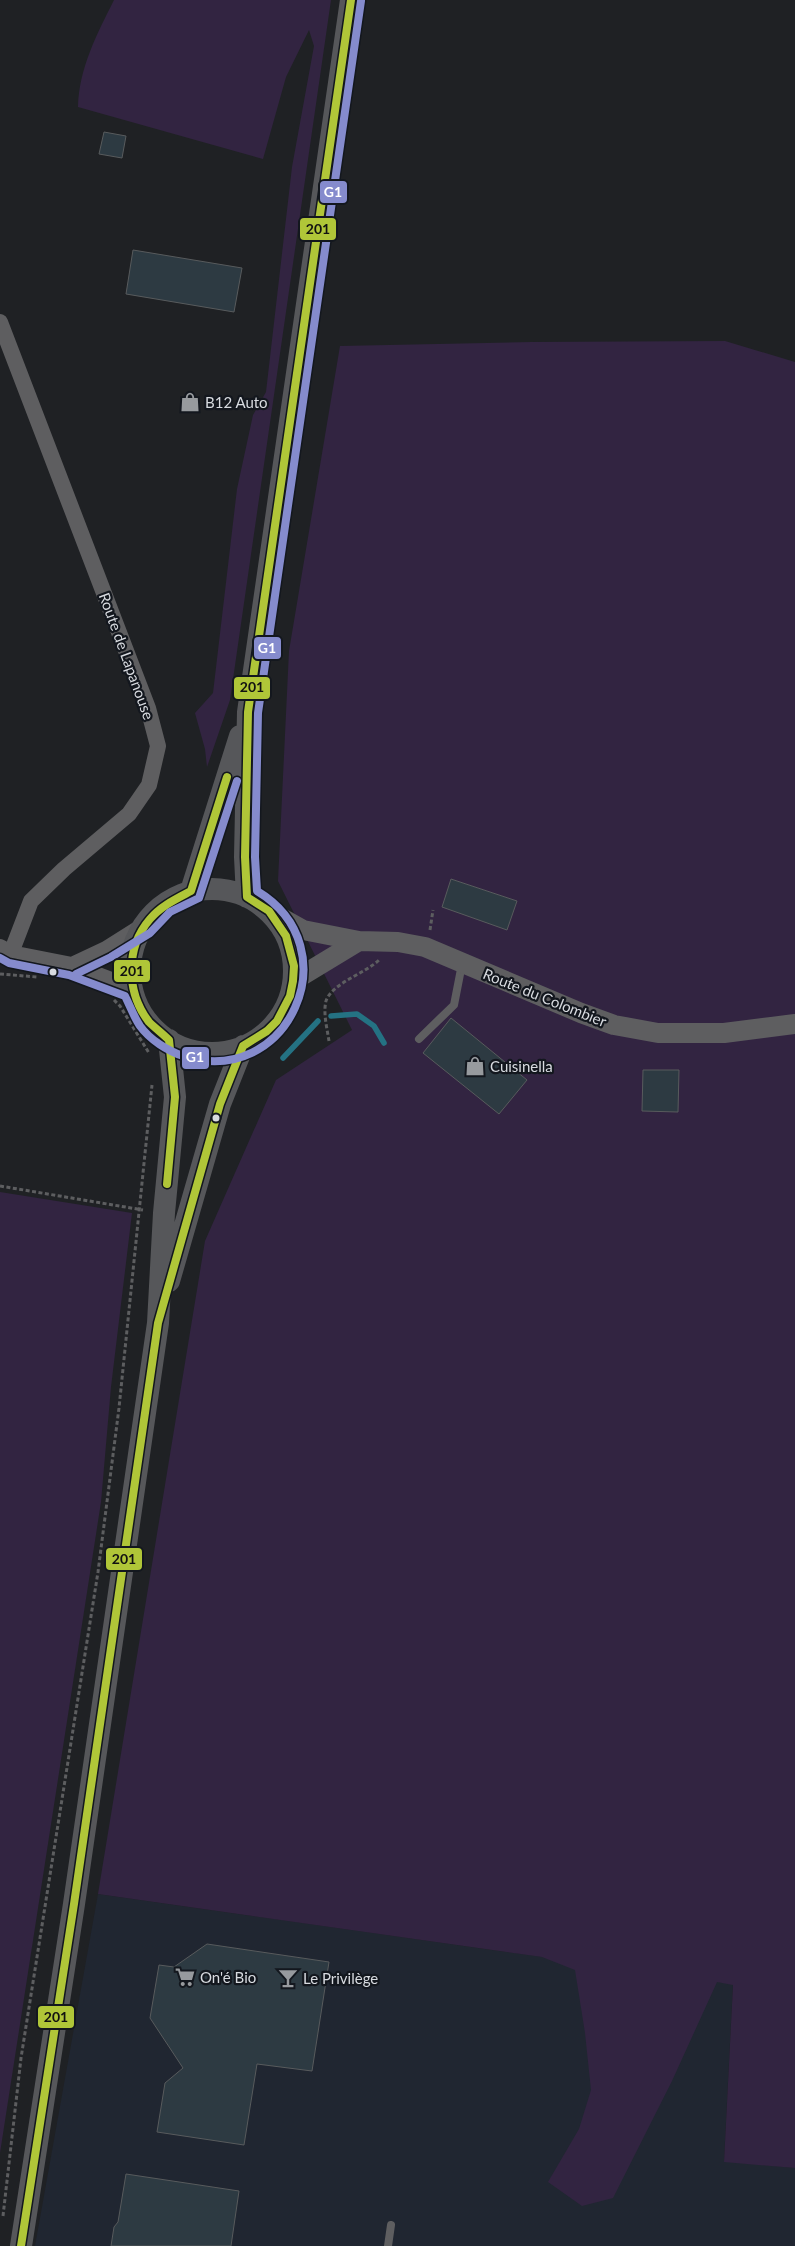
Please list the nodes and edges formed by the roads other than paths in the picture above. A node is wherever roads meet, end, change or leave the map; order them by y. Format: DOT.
graph roads {
  1 [pos="351,0"];
  2 [pos="0,322"];
  3 [pos="248,712"];
  4 [pos="191,891"];
  5 [pos="247,897"];
  6 [pos="269,911"];
  7 [pos="144,925"];
  8 [pos="359,941"];
  9 [pos="5,950"];
  10 [pos="462,962"];
  11 [pos="72,964"];
  12 [pos="293,981"];
  13 [pos="132,988"];
  14 [pos="795,1024"];
  15 [pos="419,1039"];
  16 [pos="169,1040"];
  17 [pos="243,1046"];
  18 [pos="158,1322"];
  19 [pos="391,2225"];
  20 [pos="21,2246"];
  21 [pos="388,2246"];
  1 -- 3 [label="main road"];
  2 -- 9 [label="street, Route de Lapanouse"];
  3 -- 4 [label="main road"];
  3 -- 5 [label="main road"];
  4 -- 5 [label="main road"];
  4 -- 7 [label="main road"];
  5 -- 6 [label="main road"];
  6 -- 8 [label="street, Route du Colombier"];
  6 -- 12 [label="main road"];
  7 -- 11 [label="street"];
  7 -- 13 [label="main road"];
  8 -- 10 [label="street, Route du Colombier"];
  8 -- 12 [label="street"];
  9 -- 11 [label="street"];
  10 -- 14 [label="street, Route du Colombier"];
  10 -- 15 [label="lane"];
  11 -- 13 [label="street"];
  12 -- 17 [label="main road"];
  13 -- 16 [label="main road"];
  16 -- 17 [label="main road"];
  16 -- 18 [label="main road"];
  17 -- 18 [label="main road"];
  18 -- 20 [label="main road"];
  19 -- 21 [label="lane"];
}
